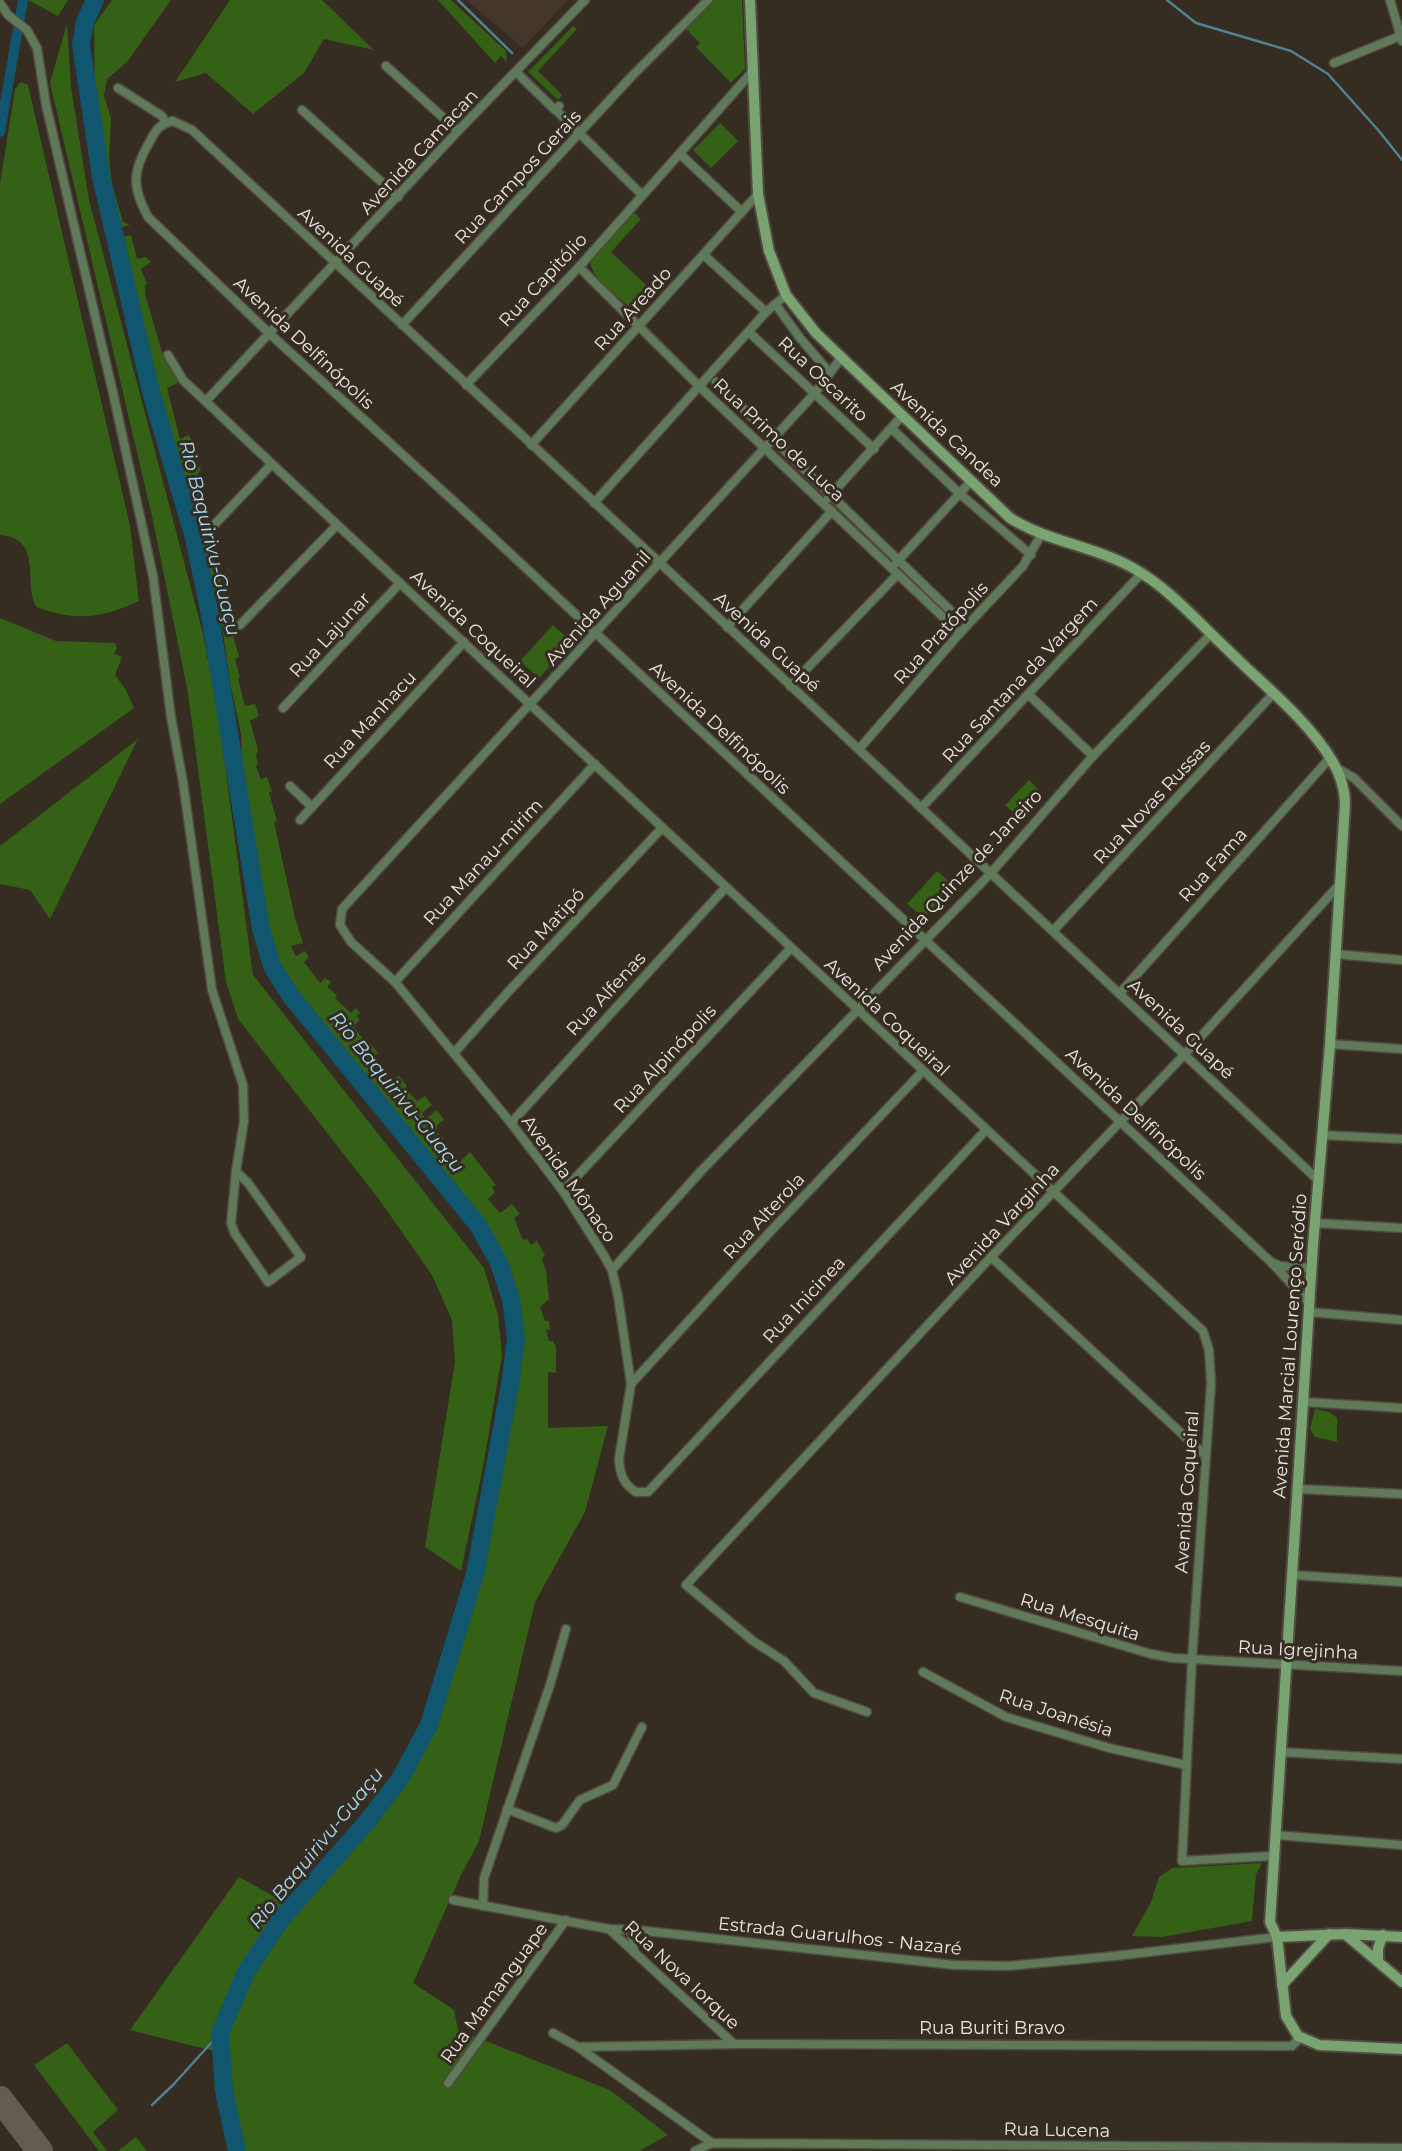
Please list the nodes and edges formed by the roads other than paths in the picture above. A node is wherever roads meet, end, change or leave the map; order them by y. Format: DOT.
graph roads {
  1 [pos="585,0"];
  2 [pos="708,0"];
  3 [pos="750,0"];
  4 [pos="1390,0"];
  5 [pos="0,3"];
  6 [pos="1401,38"];
  7 [pos="1334,63"];
  8 [pos="386,66"];
  9 [pos="516,72"];
  10 [pos="752,72"];
  11 [pos="118,88"];
  12 [pos="302,110"];
  13 [pos="166,123"];
  14 [pos="458,131"];
  15 [pos="579,134"];
  16 [pos="680,154"];
  17 [pos="641,194"];
  18 [pos="758,194"];
  19 [pos="398,197"];
  20 [pos="742,212"];
  21 [pos="704,255"];
  22 [pos="336,264"];
  23 [pos="579,267"];
  24 [pos="786,295"];
  25 [pos="776,305"];
  26 [pos="766,313"];
  27 [pos="402,325"];
  28 [pos="640,326"];
  29 [pos="750,333"];
  30 [pos="271,334"];
  31 [pos="168,355"];
  32 [pos="841,358"];
  33 [pos="830,373"];
  34 [pos="716,382"];
  35 [pos="466,384"];
  36 [pos="700,387"];
  37 [pos="815,393"];
  38 [pos="206,401"];
  39 [pos="902,416"];
  40 [pos="892,429"];
  41 [pos="775,441"];
  42 [pos="531,445"];
  43 [pos="765,447"];
  44 [pos="874,449"];
  45 [pos="272,464"];
  46 [pos="971,481"];
  47 [pos="959,494"];
  48 [pos="831,495"];
  49 [pos="594,503"];
  50 [pos="824,503"];
  51 [pos="832,511"];
  52 [pos="215,524"];
  53 [pos="337,525"];
  54 [pos="1041,535"];
  55 [pos="1031,555"];
  56 [pos="899,560"];
  57 [pos="660,563"];
  58 [pos="895,571"];
  59 [pos="1142,573"];
  60 [pos="400,583"];
  61 [pos="955,615"];
  62 [pos="240,625"];
  63 [pos="727,627"];
  64 [pos="960,633"];
  65 [pos="595,634"];
  66 [pos="1211,634"];
  67 [pos="464,642"];
  68 [pos="790,687"];
  69 [pos="1273,694"];
  70 [pos="1030,695"];
  71 [pos="531,704"];
  72 [pos="284,708"];
  73 [pos="859,750"];
  74 [pos="1093,756"];
  75 [pos="1333,762"];
  76 [pos="595,764"];
  77 [pos="290,786"];
  78 [pos="312,807"];
  79 [pos="920,808"];
  80 [pos="299,820"];
  81 [pos="1402,826"];
  82 [pos="662,828"];
  83 [pos="991,873"];
  84 [pos="1340,884"];
  85 [pos="726,887"];
  86 [pos="340,925"];
  87 [pos="1053,932"];
  88 [pos="925,940"];
  89 [pos="791,948"];
  90 [pos="1335,954"];
  91 [pos="1402,960"];
  92 [pos="395,982"];
  93 [pos="1120,993"];
  94 [pos="856,1010"];
  95 [pos="1330,1044"];
  96 [pos="1402,1049"];
  97 [pos="454,1053"];
  98 [pos="1185,1054"];
  99 [pos="922,1072"];
  100 [pos="1121,1122"];
  101 [pos="511,1123"];
  102 [pos="986,1130"];
  103 [pos="1322,1135"];
  104 [pos="1402,1139"];
  105 [pos="236,1171"];
  106 [pos="1318,1180"];
  107 [pos="563,1191"];
  108 [pos="1053,1193"];
  109 [pos="1315,1223"];
  110 [pos="1402,1228"];
  111 [pos="991,1257"];
  112 [pos="1271,1262"];
  113 [pos="1312,1268"];
  114 [pos="612,1270"];
  115 [pos="1309,1308"];
  116 [pos="1402,1320"];
  117 [pos="631,1384"];
  118 [pos="1304,1402"];
  119 [pos="1402,1408"];
  120 [pos="1206,1456"];
  121 [pos="1299,1489"];
  122 [pos="648,1492"];
  123 [pos="1402,1494"];
  124 [pos="1293,1575"];
  125 [pos="1402,1583"];
  126 [pos="960,1597"];
  127 [pos="566,1629"];
  128 [pos="1192,1660"];
  129 [pos="1287,1665"];
  130 [pos="1402,1671"];
  131 [pos="923,1672"];
  132 [pos="867,1712"];
  133 [pos="642,1727"];
  134 [pos="1280,1752"];
  135 [pos="1402,1759"];
  136 [pos="1186,1766"];
  137 [pos="507,1809"];
  138 [pos="1275,1835"];
  139 [pos="1402,1845"];
  140 [pos="1273,1856"];
  141 [pos="453,1900"];
  142 [pos="483,1906"];
  143 [pos="566,1920"];
  144 [pos="609,1929"];
  145 [pos="637,1930"];
  146 [pos="1329,1934"];
  147 [pos="1345,1934"];
  148 [pos="1383,1935"];
  149 [pos="1277,1937"];
  150 [pos="1402,1937"];
  151 [pos="634,1952"];
  152 [pos="1378,1961"];
  153 [pos="1402,1982"];
  154 [pos="1282,1985"];
  155 [pos="553,2032"];
  156 [pos="1300,2038"];
  157 [pos="734,2044"];
  158 [pos="578,2047"];
  159 [pos="1402,2049"];
  160 [pos="448,2083"];
  161 [pos="712,2143"];
  162 [pos="1402,2148"];
  163 [pos="695,2151"];
  1 -- 9 [label="street, Avenida Camacan"];
  2 -- 15 [label="street, Rua Campos Gerais"];
  3 -- 10 [label="main road, Avenida Candea"];
  4 -- 6 [label="street"];
  5 -- 105 [label="street"];
  6 -- 7 [label="street"];
  8 -- 14 [label="street"];
  9 -- 14 [label="street, Avenida Camacan"];
  9 -- 15 [label="street"];
  10 -- 16 [label="street, Rua Capitólio"];
  10 -- 18 [label="main road, Avenida Candea"];
  11 -- 13 [label="street"];
  12 -- 19 [label="street"];
  13 -- 22 [label="street, Avenida Guapé"];
  13 -- 30 [label="street, Avenida Delfinópolis"];
  14 -- 19 [label="street, Avenida Camacan"];
  15 -- 17 [label="street"];
  15 -- 27 [label="street, Rua Campos Gerais"];
  16 -- 17 [label="street, Rua Capitólio"];
  16 -- 20 [label="street"];
  17 -- 23 [label="street, Rua Capitólio"];
  18 -- 20 [label="street, Rua Areado"];
  18 -- 24 [label="main road, Avenida Candea"];
  19 -- 22 [label="street, Avenida Camacan"];
  20 -- 21 [label="street, Rua Areado"];
  21 -- 26 [label="street"];
  21 -- 28 [label="street, Rua Areado"];
  22 -- 27 [label="street, Avenida Guapé"];
  22 -- 30 [label="street, Avenida Camacan"];
  23 -- 28 [label="street, Rua Primo de Luca"];
  23 -- 35 [label="street, Rua Capitólio"];
  24 -- 25 [label="street"];
  24 -- 32 [label="main road, Avenida Candea"];
  25 -- 26 [label="street"];
  25 -- 33 [label="street"];
  26 -- 29 [label="street"];
  27 -- 35 [label="street, Avenida Guapé"];
  28 -- 36 [label="street, Rua Primo de Luca"];
  28 -- 42 [label="street, Rua Areado"];
  29 -- 36 [label="street"];
  29 -- 37 [label="street, Rua Oscarito"];
  30 -- 38 [label="street, Avenida Camacan"];
  30 -- 65 [label="street, Avenida Delfinópolis"];
  31 -- 38 [label="street, Avenida Coqueiral"];
  32 -- 33 [label="street, Avenida Aguanil"];
  32 -- 39 [label="main road, Avenida Candea"];
  33 -- 37 [label="street, Avenida Aguanil"];
  34 -- 41 [label="street"];
  35 -- 42 [label="street, Avenida Guapé"];
  36 -- 43 [label="street, Rua Primo de Luca"];
  36 -- 49 [label="street"];
  37 -- 41 [label="street, Avenida Aguanil"];
  37 -- 44 [label="street, Rua Oscarito"];
  38 -- 45 [label="street, Avenida Coqueiral"];
  39 -- 40 [label="street"];
  39 -- 46 [label="main road, Avenida Candea"];
  40 -- 44 [label="street"];
  40 -- 47 [label="street"];
  41 -- 43 [label="street, Avenida Aguanil"];
  41 -- 48 [label="street"];
  42 -- 49 [label="street, Avenida Guapé"];
  43 -- 50 [label="street, Rua Primo de Luca"];
  43 -- 57 [label="street, Avenida Aguanil"];
  44 -- 48 [label="street"];
  45 -- 52 [label="street"];
  45 -- 53 [label="street, Avenida Coqueiral"];
  46 -- 47 [label="street"];
  46 -- 54 [label="main road, Avenida Candea"];
  47 -- 55 [label="street"];
  47 -- 56 [label="street"];
  48 -- 50 [label="street"];
  48 -- 56 [label="street"];
  49 -- 57 [label="street, Avenida Guapé"];
  50 -- 51 [label="street, Rua Primo de Luca"];
  51 -- 58 [label="street, Rua Primo de Luca"];
  51 -- 63 [label="street"];
  53 -- 60 [label="street, Avenida Coqueiral"];
  53 -- 62 [label="street"];
  54 -- 55 [label="street, Rua Pratópolis"];
  54 -- 59 [label="main road, Avenida Candea"];
  55 -- 64 [label="street, Rua Pratópolis"];
  56 -- 58 [label="street"];
  56 -- 61 [label="street"];
  57 -- 63 [label="street, Avenida Guapé"];
  57 -- 65 [label="street, Avenida Aguanil"];
  58 -- 64 [label="street, Rua Primo de Luca"];
  58 -- 68 [label="street"];
  59 -- 66 [label="main road, Avenida Candea"];
  59 -- 70 [label="street, Rua Santana da Vargem"];
  60 -- 67 [label="street, Avenida Coqueiral"];
  60 -- 72 [label="street, Rua Lajunar"];
  63 -- 68 [label="street, Avenida Guapé"];
  64 -- 73 [label="street, Rua Pratópolis"];
  65 -- 71 [label="street, Avenida Aguanil"];
  65 -- 88 [label="street, Avenida Delfinópolis"];
  66 -- 69 [label="main road, Avenida Candea"];
  66 -- 74 [label="street, Avenida Quinze de Janeiro"];
  67 -- 71 [label="street, Avenida Coqueiral"];
  67 -- 78 [label="street, Rua Manhacu"];
  68 -- 73 [label="street, Avenida Guapé"];
  69 -- 75 [label="main road, Avenida Candea"];
  69 -- 87 [label="street, Rua Novas Russas"];
  70 -- 74 [label="street"];
  70 -- 79 [label="street, Rua Santana da Vargem"];
  71 -- 76 [label="street, Avenida Coqueiral"];
  71 -- 86 [label="street, Avenida Aguanil"];
  73 -- 79 [label="street, Avenida Guapé"];
  74 -- 83 [label="street, Avenida Quinze de Janeiro"];
  75 -- 81 [label="street"];
  75 -- 84 [label="main road, Avenida Marcial Lourenço Seródio"];
  75 -- 93 [label="street, Rua Fama"];
  76 -- 82 [label="street, Avenida Coqueiral"];
  76 -- 92 [label="street, Rua Manau-mirim"];
  77 -- 78 [label="street"];
  78 -- 80 [label="street, Rua Manhacu"];
  79 -- 83 [label="street, Avenida Guapé"];
  82 -- 85 [label="street, Avenida Coqueiral"];
  82 -- 97 [label="street, Rua Matipó"];
  83 -- 87 [label="street, Avenida Guapé"];
  83 -- 88 [label="street, Avenida Quinze de Janeiro"];
  84 -- 90 [label="main road, Avenida Marcial Lourenço Seródio"];
  84 -- 98 [label="street, Avenida Varginha"];
  85 -- 89 [label="street, Avenida Coqueiral"];
  85 -- 101 [label="street, Rua Alfenas"];
  86 -- 92 [label="street, Avenida Mônaco"];
  87 -- 93 [label="street, Avenida Guapé"];
  88 -- 94 [label="street, Avenida Quinze de Janeiro"];
  88 -- 100 [label="street, Avenida Delfinópolis"];
  89 -- 94 [label="street, Avenida Coqueiral"];
  89 -- 107 [label="street, Rua Alpinópolis"];
  90 -- 91 [label="street"];
  90 -- 95 [label="main road, Avenida Marcial Lourenço Seródio"];
  92 -- 97 [label="street, Avenida Mônaco"];
  93 -- 98 [label="street, Avenida Guapé"];
  94 -- 99 [label="street, Avenida Coqueiral"];
  94 -- 114 [label="street, Avenida Quinze de Janeiro"];
  95 -- 96 [label="street"];
  95 -- 103 [label="main road, Avenida Marcial Lourenço Seródio"];
  97 -- 101 [label="street, Avenida Mônaco"];
  98 -- 100 [label="street, Avenida Varginha"];
  98 -- 106 [label="street, Avenida Guapé"];
  99 -- 102 [label="street, Avenida Coqueiral"];
  99 -- 117 [label="street, Rua Alterola"];
  100 -- 108 [label="street, Avenida Varginha"];
  100 -- 112 [label="street, Avenida Delfinópolis"];
  101 -- 107 [label="street, Avenida Mônaco"];
  102 -- 108 [label="street, Avenida Coqueiral"];
  102 -- 122 [label="street, Rua Inicinea"];
  103 -- 104 [label="street"];
  103 -- 106 [label="main road, Avenida Marcial Lourenço Seródio"];
  105 -- 105 [label="street"];
  106 -- 109 [label="main road, Avenida Marcial Lourenço Seródio"];
  107 -- 114 [label="street, Avenida Mônaco"];
  108 -- 111 [label="street, Avenida Varginha"];
  108 -- 120 [label="street, Avenida Coqueiral"];
  109 -- 110 [label="street"];
  109 -- 113 [label="main road, Avenida Marcial Lourenço Seródio"];
  111 -- 120 [label="street"];
  111 -- 132 [label="street, Avenida Varginha"];
  112 -- 113 [label="street"];
  112 -- 115 [label="street, Avenida Delfinópolis"];
  113 -- 115 [label="main road, Avenida Marcial Lourenço Seródio"];
  114 -- 117 [label="street, Avenida Mônaco"];
  115 -- 116 [label="street"];
  115 -- 118 [label="main road, Avenida Marcial Lourenço Seródio"];
  117 -- 122 [label="street, Avenida Mônaco"];
  118 -- 119 [label="street"];
  118 -- 121 [label="main road, Avenida Marcial Lourenço Seródio"];
  120 -- 128 [label="street, Avenida Coqueiral"];
  121 -- 123 [label="street"];
  121 -- 124 [label="main road, Avenida Marcial Lourenço Seródio"];
  124 -- 125 [label="street"];
  124 -- 129 [label="main road, Avenida Marcial Lourenço Seródio"];
  126 -- 128 [label="street, Rua Mesquita"];
  127 -- 137 [label="street"];
  128 -- 129 [label="street, Rua Igrejinha"];
  128 -- 136 [label="street, Avenida Coqueiral"];
  129 -- 130 [label="street, Rua Igrejinha"];
  129 -- 134 [label="main road, Avenida Marcial Lourenço Seródio"];
  131 -- 136 [label="street, Rua Joanésia"];
  133 -- 137 [label="street"];
  134 -- 135 [label="street"];
  134 -- 138 [label="main road, Avenida Marcial Lourenço Seródio"];
  136 -- 140 [label="street, Avenida Coqueiral"];
  137 -- 142 [label="street"];
  138 -- 139 [label="street"];
  138 -- 140 [label="main road, Avenida Marcial Lourenço Seródio"];
  140 -- 149 [label="main road, Avenida Marcial Lourenço Seródio"];
  141 -- 142 [label="street, Estrada Guarulhos - Nazaré"];
  142 -- 143 [label="street, Estrada Guarulhos - Nazaré"];
  143 -- 144 [label="street, Estrada Guarulhos - Nazaré"];
  143 -- 160 [label="street, Rua Mamanguape"];
  144 -- 145 [label="street, Estrada Guarulhos - Nazaré"];
  144 -- 151 [label="street, Rua Nova Iorque"];
  145 -- 149 [label="street, Estrada Guarulhos - Nazaré"];
  145 -- 151 [label="street"];
  146 -- 147 [label="main road"];
  146 -- 149 [label="main road"];
  146 -- 154 [label="main road"];
  147 -- 148 [label="main road"];
  147 -- 152 [label="main road"];
  148 -- 150 [label="main road"];
  148 -- 152 [label="main road"];
  149 -- 154 [label="main road, Avenida Marcial Lourenço Seródio"];
  151 -- 157 [label="street, Rua Nova Iorque"];
  152 -- 153 [label="main road"];
  154 -- 156 [label="main road, Avenida Marcial Lourenço Seródio"];
  155 -- 158 [label="street"];
  156 -- 157 [label="street, Rua Buriti Bravo"];
  156 -- 159 [label="main road, Rua Buriti Bravo"];
  157 -- 158 [label="street, Rua Buriti Bravo"];
  158 -- 161 [label="street"];
  161 -- 162 [label="street, Rua Lucena"];
  161 -- 163 [label="street, Rua Lucena"];
}
